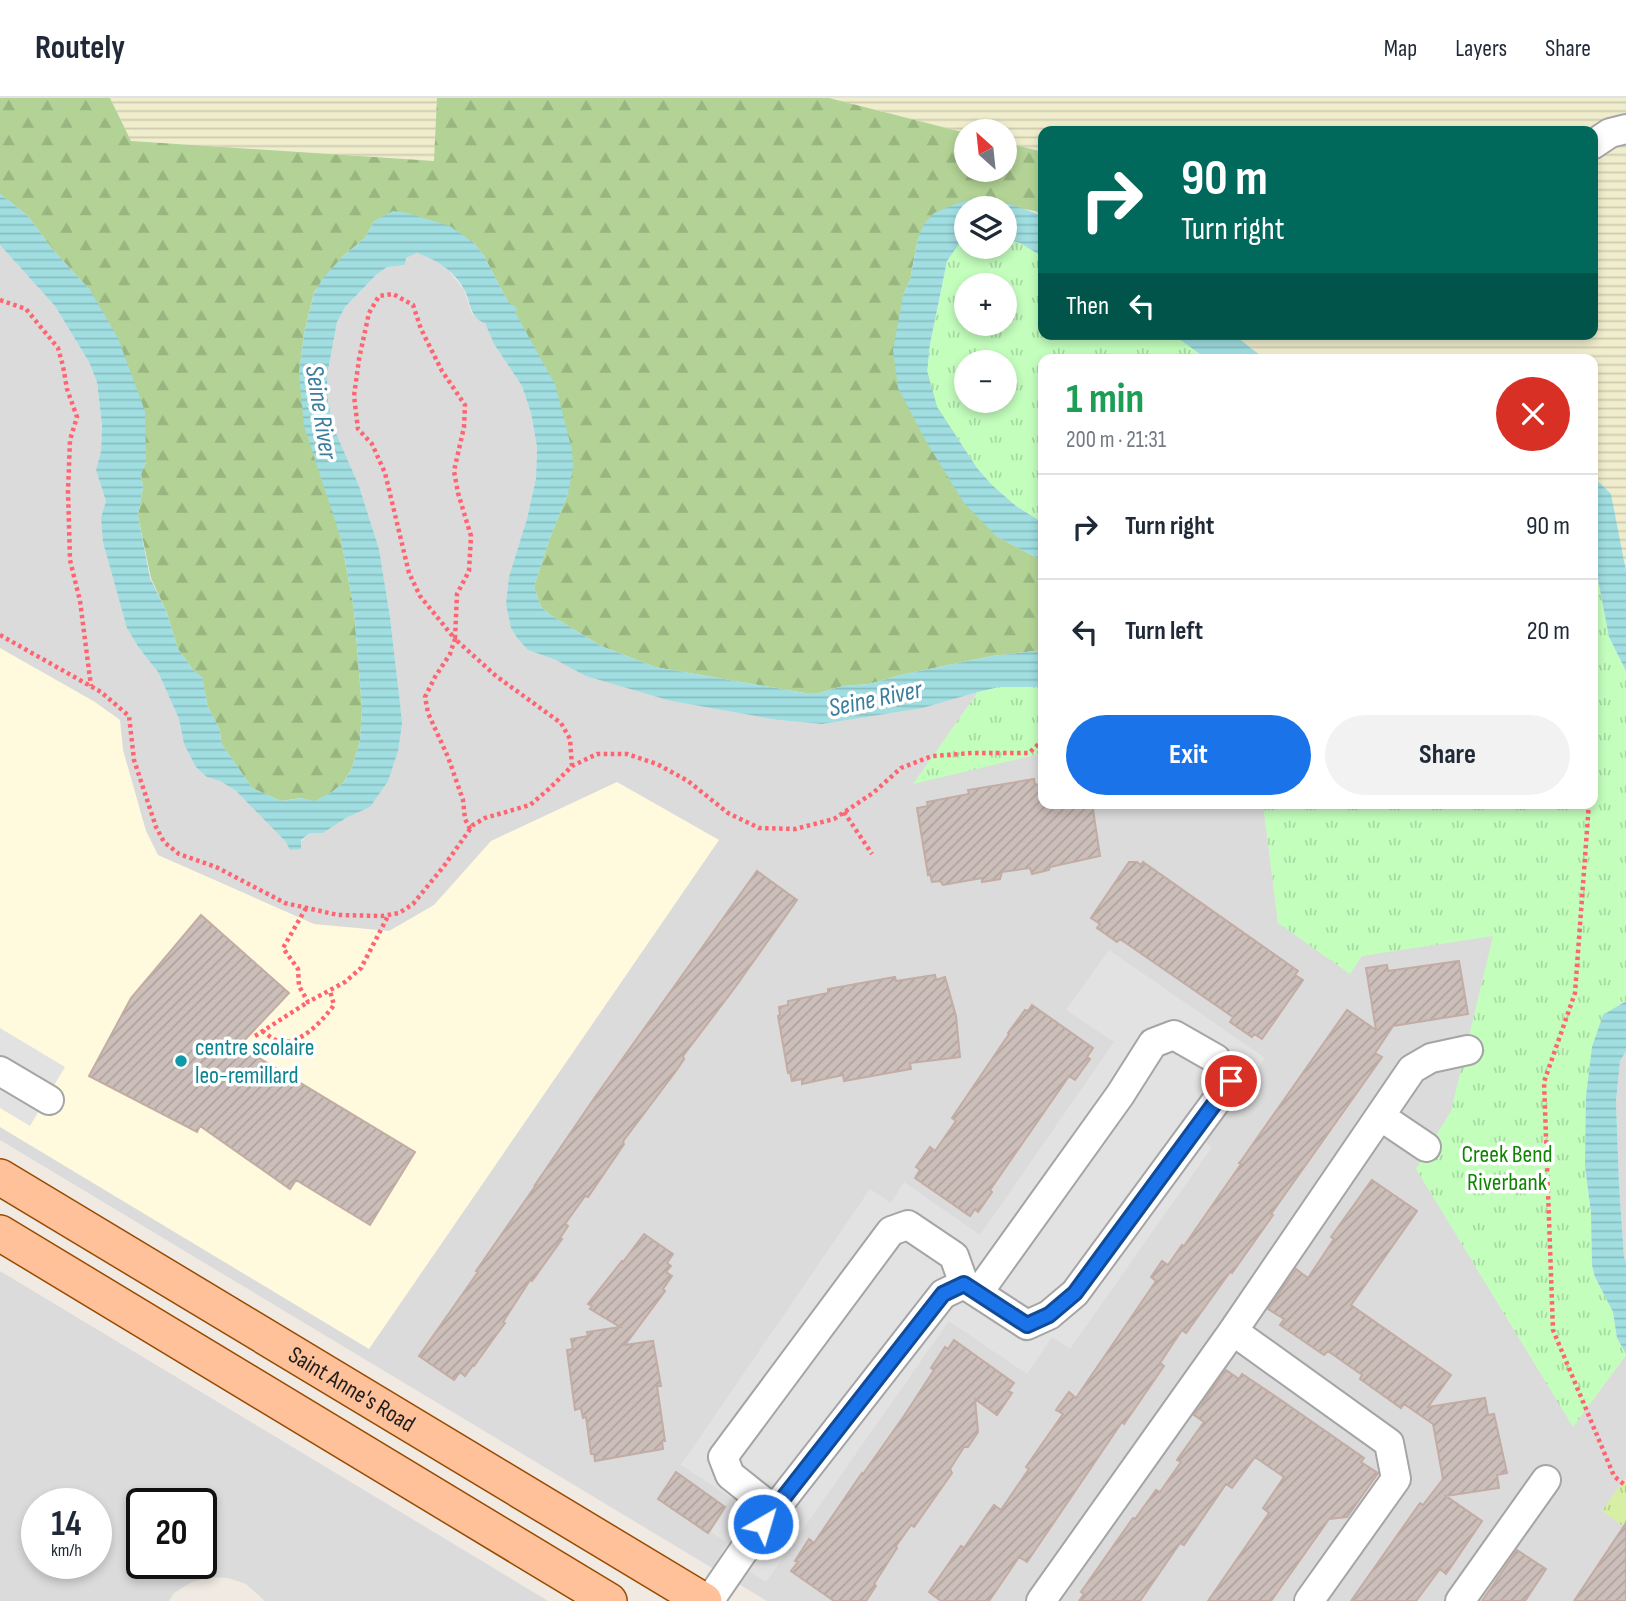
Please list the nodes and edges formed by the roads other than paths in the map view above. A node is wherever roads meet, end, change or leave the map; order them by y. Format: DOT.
graph roads {
  1 [pos="1626,130"];
  2 [pos="1598,141"];
  3 [pos="1468,1050"];
  4 [pos="0,1071"];
  5 [pos="49,1100"];
  6 [pos="1380,1116"];
  7 [pos="1426,1147"];
  8 [pos="0,1177"];
  9 [pos="0,1233"];
  10 [pos="971,1289"];
  11 [pos="1233,1331"];
  12 [pos="1546,1480"];
  13 [pos="774,1510"];
  14 [pos="609,1601"];
  15 [pos="704,1601"];
  16 [pos="709,1601"];
  17 [pos="1041,1601"];
  18 [pos="1309,1601"];
  19 [pos="1460,1601"];
  1 -- 2 [label="lane"];
  3 -- 6 [label="lane"];
  4 -- 5 [label="lane"];
  6 -- 7 [label="lane"];
  6 -- 11 [label="lane"];
  8 -- 15 [label="main road, Saint Anne's Road"];
  9 -- 14 [label="main road, Saint Anne's Road"];
  10 -- 10 [label="lane"];
  10 -- 13 [label="lane"];
  10 -- 13 [label="lane"];
  11 -- 17 [label="lane"];
  11 -- 18 [label="lane"];
  12 -- 19 [label="lane"];
  13 -- 16 [label="lane"];
}
